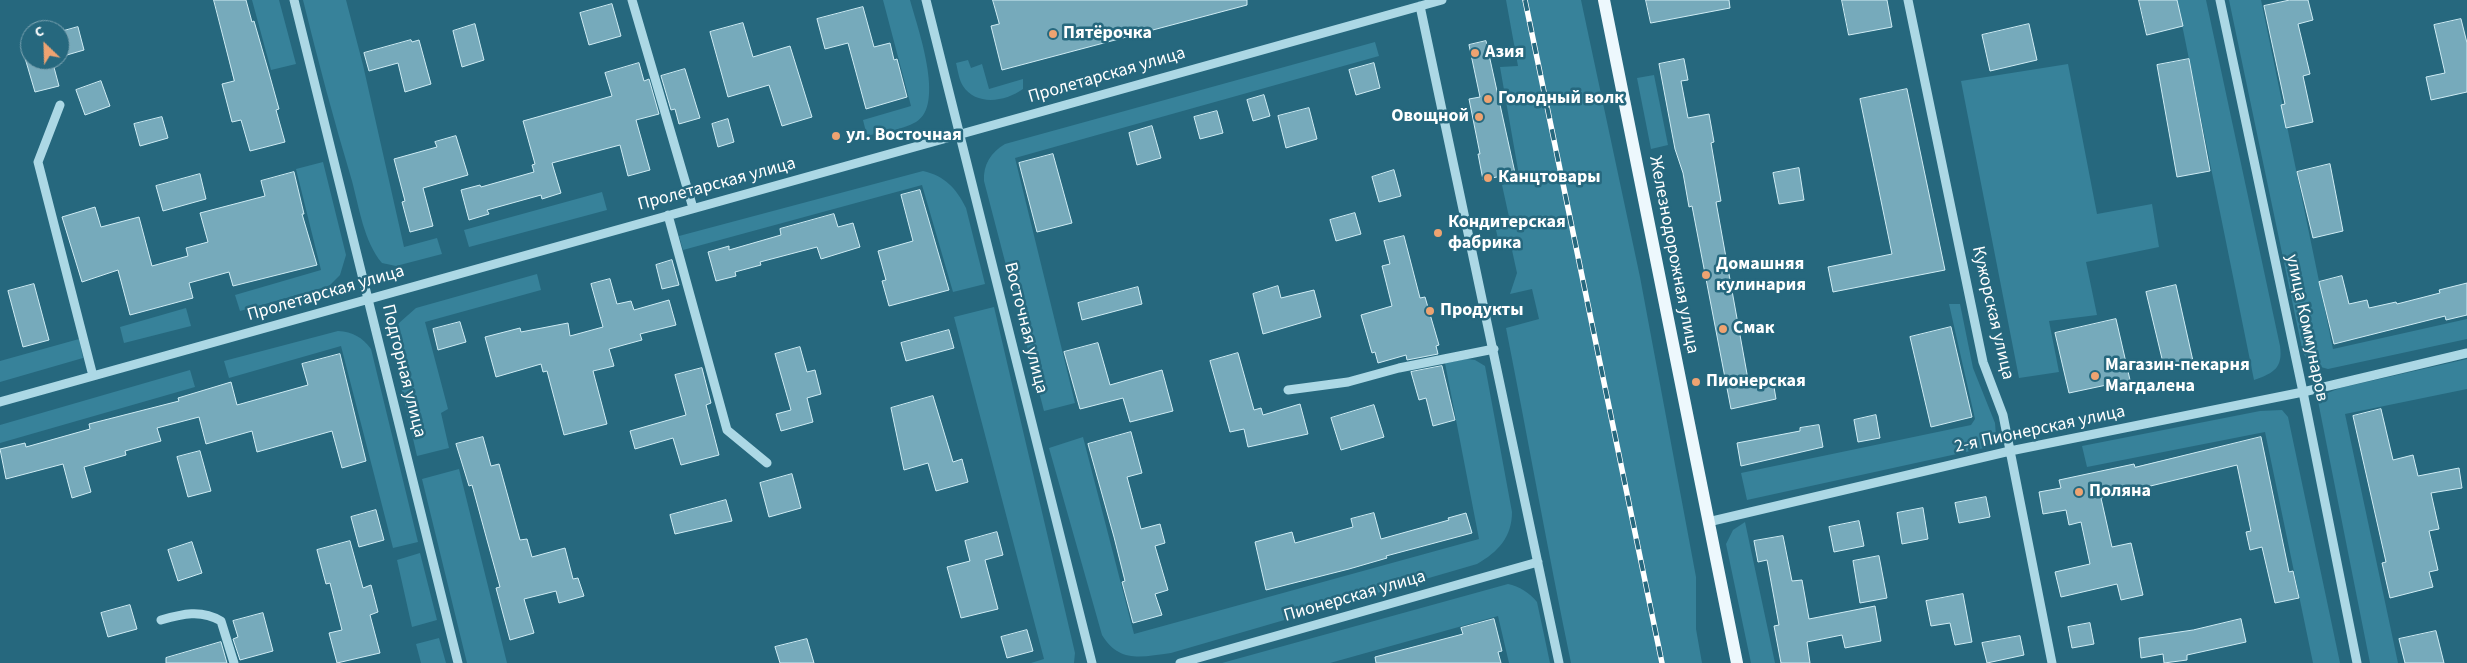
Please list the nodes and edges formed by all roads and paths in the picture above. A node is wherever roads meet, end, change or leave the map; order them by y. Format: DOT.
graph roads {
  1 [pos="294,0"];
  2 [pos="632,0"];
  3 [pos="926,0"];
  4 [pos="1442,0"];
  5 [pos="1604,0"];
  6 [pos="1908,0"];
  7 [pos="2220,0"];
  8 [pos="1420,6"];
  9 [pos="60,106"];
  10 [pos="960,134"];
  11 [pos="693,208"];
  12 [pos="668,215"];
  13 [pos="368,299"];
  14 [pos="1494,350"];
  15 [pos="2467,352"];
  16 [pos="93,376"];
  17 [pos="1288,390"];
  18 [pos="2303,392"];
  19 [pos="0,402"];
  20 [pos="2010,451"];
  21 [pos="767,463"];
  22 [pos="1708,522"];
  23 [pos="1538,562"];
  24 [pos="161,620"];
  25 [pos="234,663"];
  26 [pos="458,663"];
  27 [pos="1092,663"];
  28 [pos="1180,663"];
  29 [pos="1559,663"];
  30 [pos="1736,663"];
  31 [pos="2052,663"];
  32 [pos="2357,663"];
  1 -- 13 [label="street, Подгорная улица"];
  2 -- 11 [label="street"];
  3 -- 10 [label="street, Восточная улица"];
  4 -- 8 [label="street, Пролетарская улица"];
  5 -- 22 [label="main road, Железнодорожная улица"];
  6 -- 20 [label="street, Кужорская улица"];
  7 -- 18 [label="street, улица Коммунаров"];
  8 -- 10 [label="street, Пролетарская улица"];
  8 -- 14 [label="street"];
  9 -- 16 [label="street"];
  10 -- 11 [label="street, Пролетарская улица"];
  10 -- 27 [label="street, Восточная улица"];
  11 -- 12 [label="street, Пролетарская улица"];
  12 -- 13 [label="street, Пролетарская улица"];
  12 -- 21 [label="street"];
  13 -- 16 [label="street, Пролетарская улица"];
  13 -- 26 [label="street, Подгорная улица"];
  14 -- 17 [label="street"];
  14 -- 23 [label="street"];
  15 -- 18 [label="street, 2-я Пионерская улица"];
  16 -- 19 [label="street, Пролетарская улица"];
  18 -- 20 [label="street, 2-я Пионерская улица"];
  18 -- 32 [label="street, улица Коммунаров"];
  20 -- 22 [label="street, 2-я Пионерская улица"];
  20 -- 31 [label="street, Кужорская улица"];
  22 -- 30 [label="main road, Железнодорожная улица"];
  23 -- 28 [label="street, Пионерская улица"];
  23 -- 29 [label="street"];
  24 -- 25 [label="street"];
}
